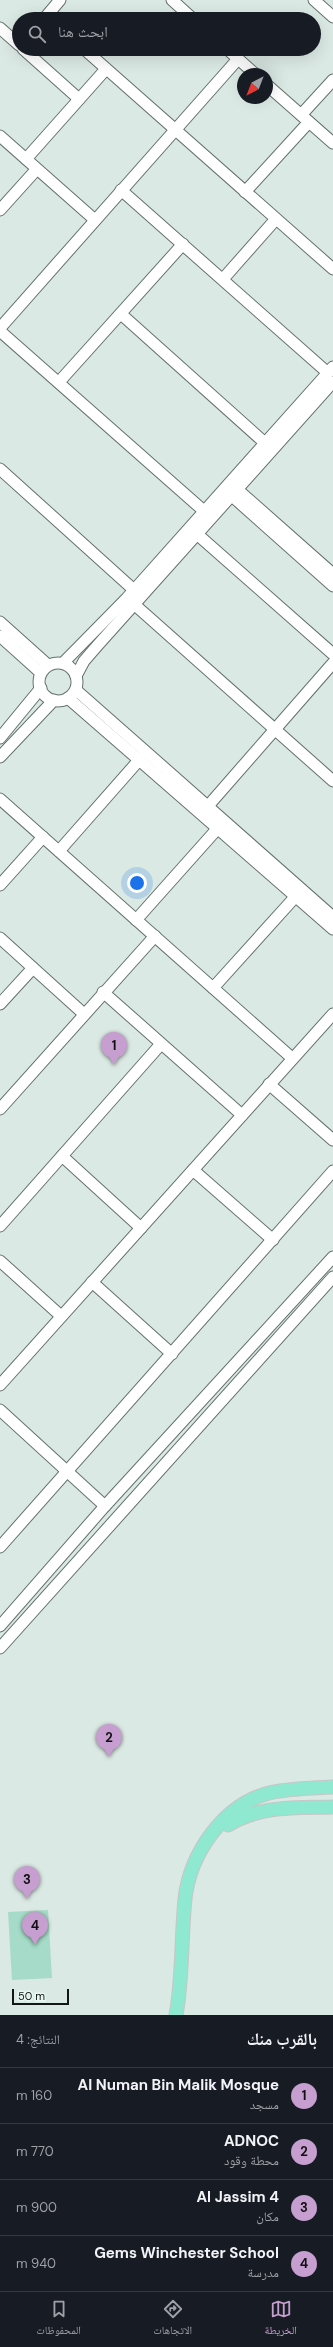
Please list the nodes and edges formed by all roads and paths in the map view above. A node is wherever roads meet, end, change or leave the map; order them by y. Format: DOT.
graph roads {
  1 [pos="60,0"];
  2 [pos="172,0"];
  3 [pos="314,0"];
  4 [pos="51,12"];
  5 [pos="185,12"];
  6 [pos="333,17"];
  7 [pos="0,28"];
  8 [pos="12,39"];
  9 [pos="31,56"];
  10 [pos="92,56"];
  11 [pos="236,56"];
  12 [pos="238,58"];
  13 [pos="249,68"];
  14 [pos="106,69"];
  15 [pos="333,80"];
  16 [pos="273,90"];
  17 [pos="79,98"];
  18 [pos="305,118"];
  19 [pos="176,129"];
  20 [pos="0,136"];
  21 [pos="333,143"];
  22 [pos="26,159"];
  23 [pos="36,170"];
  24 [pos="122,190"];
  25 [pos="246,192"];
  26 [pos="2,205"];
  27 [pos="276,219"];
  28 [pos="95,220"];
  29 [pos="183,244"];
  30 [pos="333,269"];
  31 [pos="222,279"];
  32 [pos="122,314"];
  33 [pos="0,329"];
  34 [pos="331,374"];
  35 [pos="59,382"];
  36 [pos="265,443"];
  37 [pos="0,469"];
  38 [pos="235,493"];
  39 [pos="204,511"];
  40 [pos="273,527"];
  41 [pos="198,535"];
  42 [pos="333,574"];
  43 [pos="333,586"];
  44 [pos="134,590"];
  45 [pos="135,605"];
  46 [pos="0,622"];
  47 [pos="0,636"];
  48 [pos="333,654"];
  49 [pos="63,663"];
  50 [pos="333,664"];
  51 [pos="45,669"];
  52 [pos="76,676"];
  53 [pos="41,688"];
  54 [pos="72,694"];
  55 [pos="54,700"];
  56 [pos="276,730"];
  57 [pos="0,738"];
  58 [pos="0,757"];
  59 [pos="140,759"];
  60 [pos="333,781"];
  61 [pos="0,799"];
  62 [pos="208,806"];
  63 [pos="218,828"];
  64 [pos="43,837"];
  65 [pos="59,851"];
  66 [pos="0,885"];
  67 [pos="296,896"];
  68 [pos="333,917"];
  69 [pos="136,920"];
  70 [pos="333,929"];
  71 [pos="155,936"];
  72 [pos="0,938"];
  73 [pos="33,968"];
  74 [pos="213,988"];
  75 [pos="104,992"];
  76 [pos="0,1004"];
  77 [pos="84,1014"];
  78 [pos="333,1014"];
  79 [pos="161,1044"];
  80 [pos="292,1058"];
  81 [pos="269,1084"];
  82 [pos="0,1109"];
  83 [pos="242,1114"];
  84 [pos="333,1140"];
  85 [pos="62,1156"];
  86 [pos="192,1170"];
  87 [pos="333,1171"];
  88 [pos="0,1226"];
  89 [pos="141,1228"];
  90 [pos="272,1240"];
  91 [pos="333,1258"];
  92 [pos="0,1261"];
  93 [pos="333,1277"];
  94 [pos="92,1282"];
  95 [pos="61,1316"];
  96 [pos="172,1354"];
  97 [pos="227,1373"];
  98 [pos="0,1385"];
  99 [pos="0,1410"];
  100 [pos="211,1414"];
  101 [pos="176,1429"];
  102 [pos="159,1470"];
  103 [pos="67,1471"];
  104 [pos="105,1506"];
  105 [pos="0,1547"];
  106 [pos="0,1626"];
  107 [pos="0,1648"];
  108 [pos="333,1788"];
  109 [pos="333,1807"];
  110 [pos="206,1842"];
  111 [pos="178,2012"];
  1 -- 4 [label="street"];
  2 -- 5 [label="street"];
  3 -- 6 [label="street"];
  7 -- 8 [label="street"];
  9 -- 17 [label="street"];
  10 -- 14 [label="street"];
  11 -- 12 [label="street"];
  12 -- 13 [label="street"];
  12 -- 19 [label="street"];
  14 -- 17 [label="street"];
  14 -- 19 [label="street"];
  15 -- 18 [label="street"];
  16 -- 18 [label="street"];
  17 -- 22 [label="street"];
  18 -- 21 [label="street"];
  18 -- 25 [label="street"];
  19 -- 24 [label="street"];
  19 -- 25 [label="street"];
  20 -- 22 [label="street"];
  22 -- 23 [label="street"];
  23 -- 26 [label="street"];
  23 -- 28 [label="street"];
  24 -- 28 [label="street"];
  24 -- 29 [label="street"];
  25 -- 27 [label="street"];
  27 -- 30 [label="street"];
  27 -- 31 [label="street"];
  28 -- 33 [label="street"];
  29 -- 31 [label="street"];
  29 -- 32 [label="street"];
  31 -- 34 [label="street"];
  32 -- 35 [label="street"];
  32 -- 36 [label="street"];
  33 -- 35 [label="street"];
  34 -- 36 [label="street"];
  34 -- 38 [label="street"];
  35 -- 39 [label="street"];
  36 -- 39 [label="street"];
  37 -- 44 [label="street"];
  38 -- 40 [label="street"];
  38 -- 41 [label="street"];
  39 -- 44 [label="street"];
  40 -- 42 [label="street"];
  40 -- 43 [label="street"];
  41 -- 45 [label="street"];
  41 -- 48 [label="street"];
  44 -- 49 [label="street"];
  45 -- 52 [label="street"];
  45 -- 56 [label="street"];
  46 -- 51 [label="street"];
  47 -- 51 [label="street"];
  49 -- 51 [label="street"];
  49 -- 52 [label="street"];
  50 -- 56 [label="street"];
  51 -- 53 [label="street"];
  52 -- 54 [label="street"];
  53 -- 55 [label="street"];
  53 -- 57 [label="street"];
  54 -- 55 [label="street"];
  54 -- 59 [label="street"];
  54 -- 62 [label="street"];
  55 -- 58 [label="street"];
  56 -- 60 [label="street"];
  56 -- 62 [label="street"];
  59 -- 63 [label="street"];
  59 -- 65 [label="street"];
  61 -- 64 [label="street"];
  62 -- 68 [label="street"];
  63 -- 67 [label="street"];
  63 -- 69 [label="street"];
  64 -- 65 [label="street"];
  64 -- 66 [label="street"];
  65 -- 69 [label="street"];
  67 -- 70 [label="street"];
  67 -- 74 [label="street"];
  69 -- 71 [label="street"];
  71 -- 74 [label="street"];
  71 -- 75 [label="street"];
  72 -- 73 [label="street"];
  73 -- 76 [label="street"];
  73 -- 77 [label="street"];
  74 -- 80 [label="street"];
  75 -- 77 [label="street"];
  75 -- 79 [label="street"];
  77 -- 82 [label="street"];
  78 -- 80 [label="street"];
  79 -- 83 [label="street"];
  79 -- 85 [label="street"];
  80 -- 81 [label="street"];
  81 -- 83 [label="street"];
  81 -- 84 [label="street"];
  83 -- 86 [label="street"];
  85 -- 88 [label="street"];
  85 -- 89 [label="street"];
  86 -- 89 [label="street"];
  86 -- 90 [label="street"];
  87 -- 90 [label="street"];
  89 -- 94 [label="street"];
  90 -- 96 [label="street"];
  91 -- 97 [label="street"];
  92 -- 95 [label="street"];
  93 -- 100 [label="street"];
  94 -- 95 [label="street"];
  94 -- 96 [label="street"];
  95 -- 98 [label="street"];
  96 -- 103 [label="street"];
  97 -- 100 [label="street"];
  97 -- 101 [label="street"];
  99 -- 103 [label="street"];
  100 -- 102 [label="street"];
  101 -- 102 [label="street"];
  101 -- 104 [label="street"];
  102 -- 107 [label="street"];
  103 -- 104 [label="street"];
  103 -- 105 [label="street"];
  104 -- 106 [label="street"];
  108 -- 110 [label="main road"];
  109 -- 110 [label="main road"];
  110 -- 111 [label="main road"];
}
